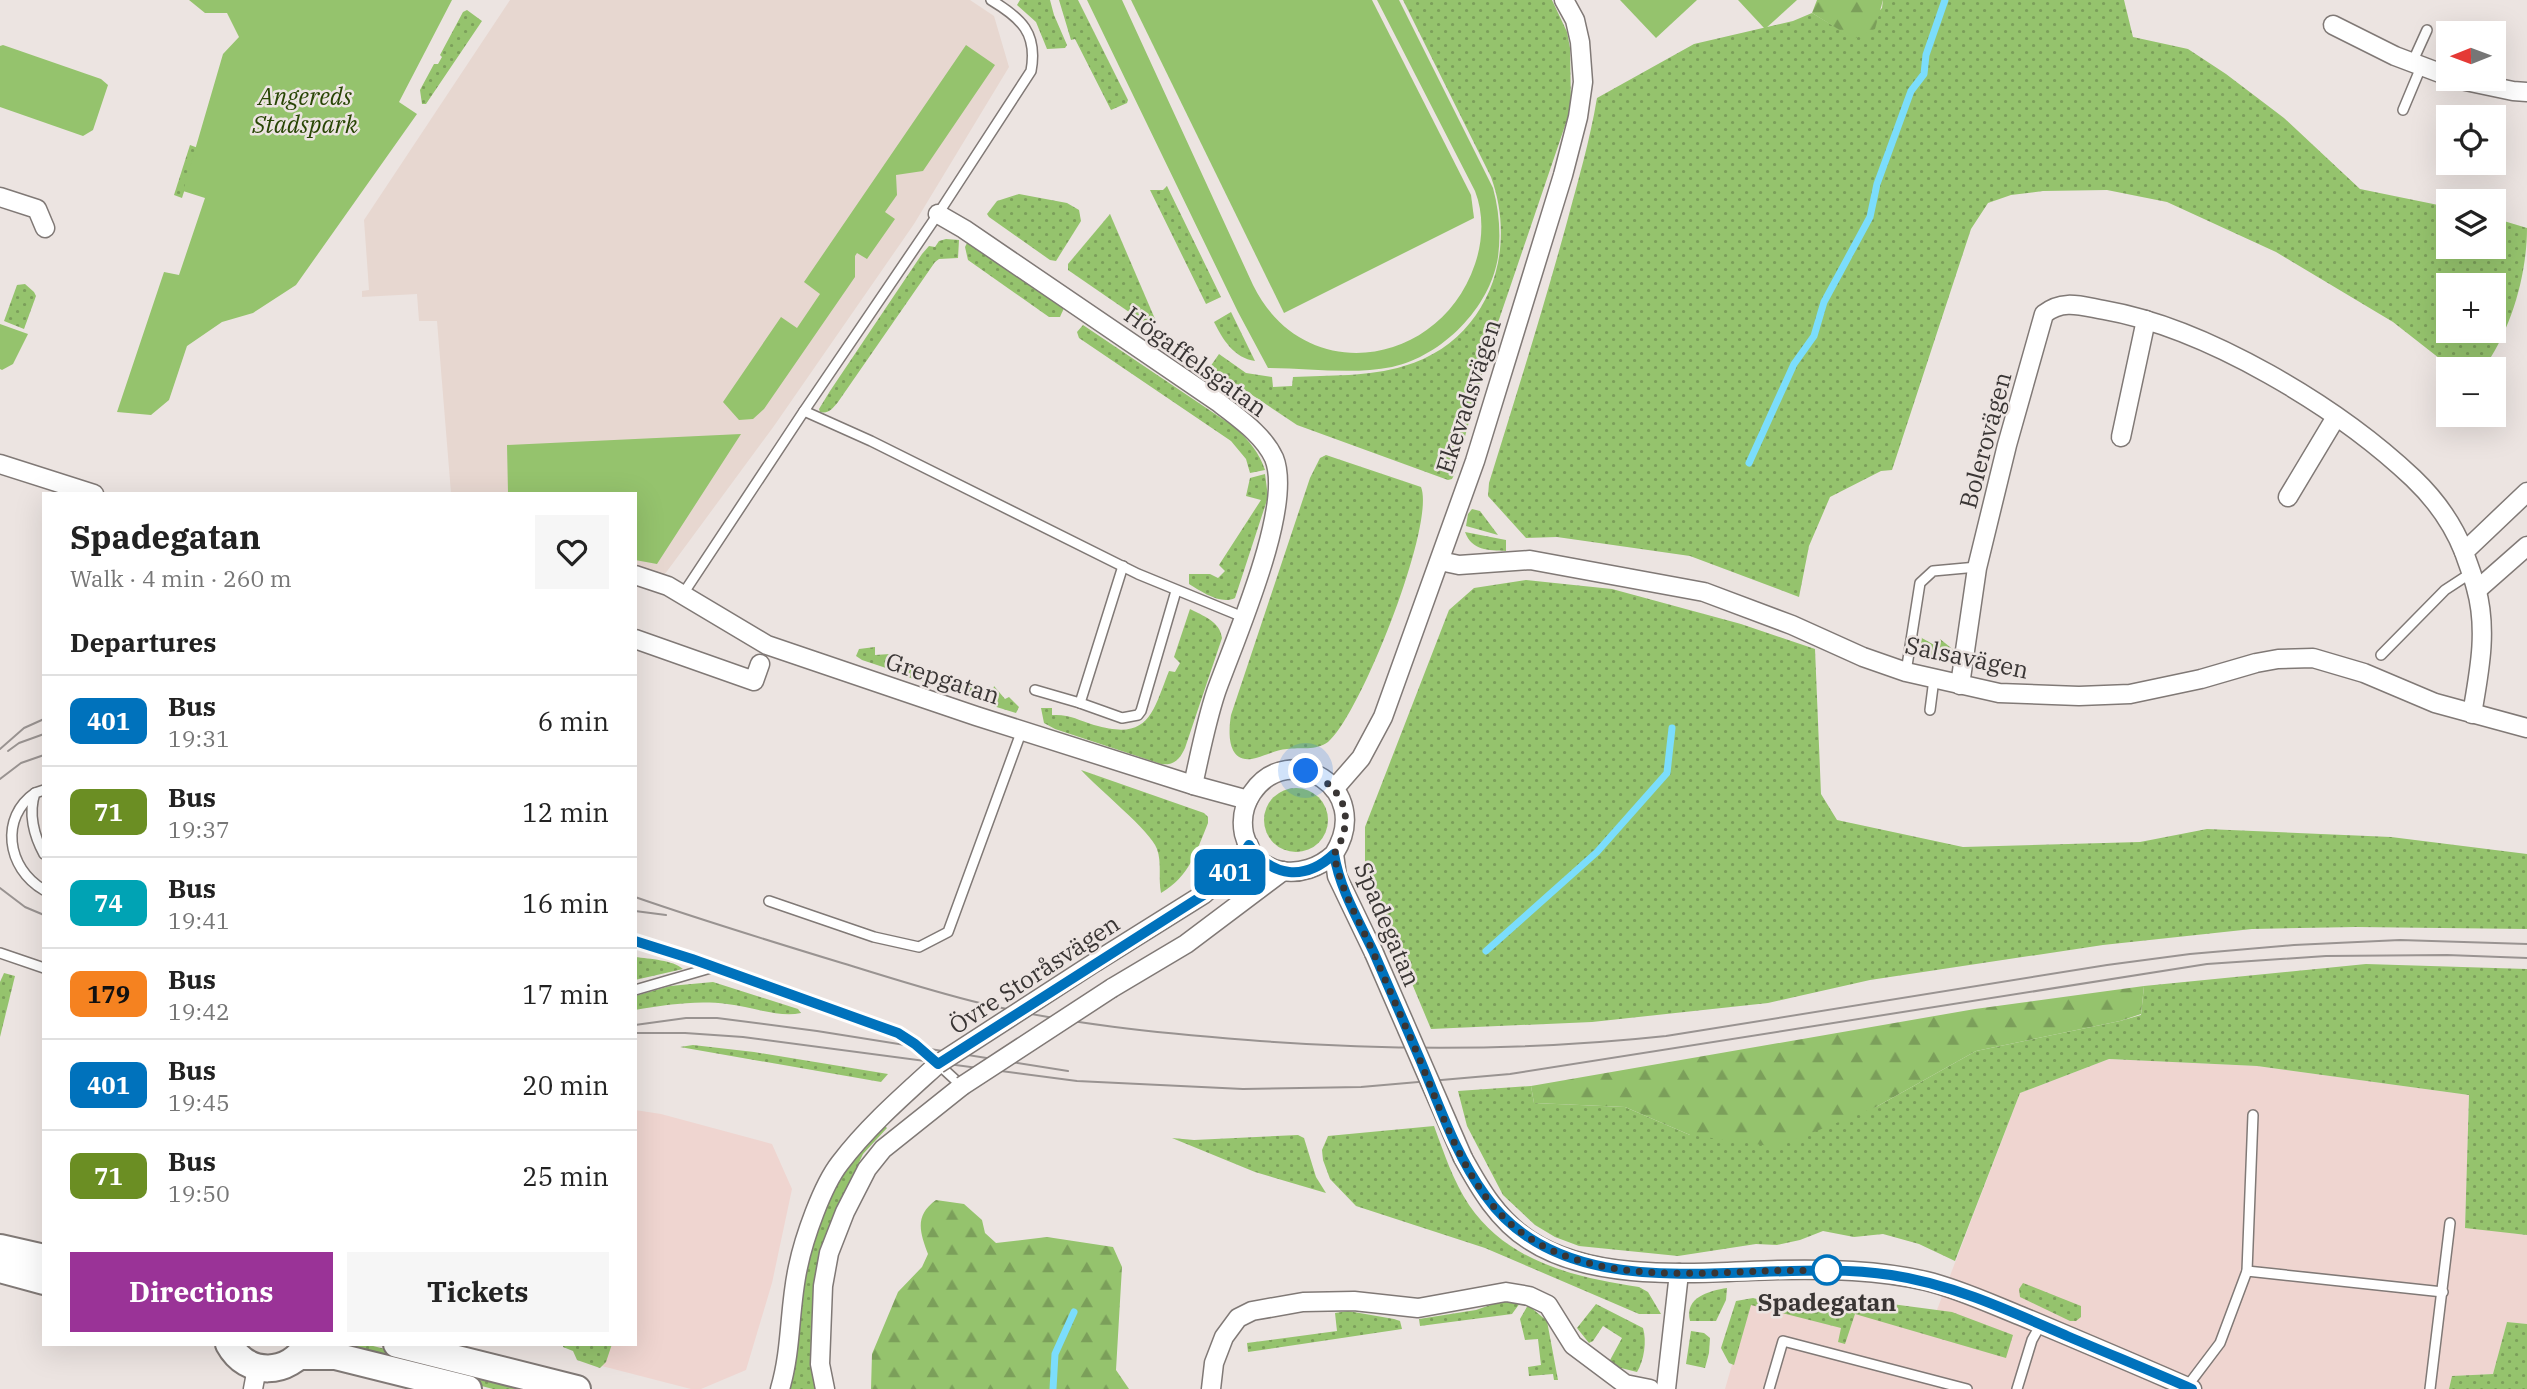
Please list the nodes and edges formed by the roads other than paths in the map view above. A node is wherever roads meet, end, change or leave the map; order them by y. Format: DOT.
graph roads {
  1 [pos="991,0"];
  2 [pos="1564,0"];
  3 [pos="2333,26"];
  4 [pos="2427,30"];
  5 [pos="2416,65"];
  6 [pos="2436,72"];
  7 [pos="2506,90"];
  8 [pos="2527,92"];
  9 [pos="2403,110"];
  10 [pos="0,197"];
  11 [pos="938,214"];
  12 [pos="45,228"];
  13 [pos="2146,320"];
  14 [pos="804,411"];
  15 [pos="2336,417"];
  16 [pos="2121,437"];
  17 [pos="0,464"];
  18 [pos="88,492"];
  19 [pos="2527,492"];
  20 [pos="2288,497"];
  21 [pos="2527,546"];
  22 [pos="2464,552"];
  23 [pos="1440,561"];
  24 [pos="1123,566"];
  25 [pos="1978,567"];
  26 [pos="637,576"];
  27 [pos="2474,582"];
  28 [pos="1176,591"];
  29 [pos="683,594"];
  30 [pos="1243,617"];
  31 [pos="637,640"];
  32 [pos="2381,655"];
  33 [pos="760,664"];
  34 [pos="1906,672"];
  35 [pos="1934,679"];
  36 [pos="1960,685"];
  37 [pos="1035,690"];
  38 [pos="1080,703"];
  39 [pos="1930,710"];
  40 [pos="2472,714"];
  41 [pos="2527,728"];
  42 [pos="1022,730"];
  43 [pos="1193,785"];
  44 [pos="1335,789"];
  45 [pos="40,791"];
  46 [pos="1248,800"];
  47 [pos="1249,845"];
  48 [pos="42,851"];
  49 [pos="1334,854"];
  50 [pos="1283,871"];
  51 [pos="42,888"];
  52 [pos="769,901"];
  53 [pos="637,942"];
  54 [pos="0,953"];
  55 [pos="42,967"];
  56 [pos="714,967"];
  57 [pos="637,989"];
  58 [pos="938,1064"];
  59 [pos="962,1086"];
  60 [pos="2253,1115"];
  61 [pos="2449,1223"];
  62 [pos="0,1248"];
  63 [pos="42,1258"];
  64 [pos="0,1269"];
  65 [pos="2247,1271"];
  66 [pos="1679,1273"];
  67 [pos="42,1280"];
  68 [pos="2443,1292"];
  69 [pos="2041,1324"];
  70 [pos="231,1346"];
  71 [pos="405,1346"];
  72 [pos="303,1350"];
  73 [pos="255,1378"];
  74 [pos="2188,1388"];
  75 [pos="468,1389"];
  76 [pos="577,1389"];
  77 [pos="780,1389"];
  78 [pos="825,1389"];
  79 [pos="1211,1389"];
  80 [pos="1650,1389"];
  81 [pos="1666,1389"];
  82 [pos="1769,1389"];
  83 [pos="1967,1389"];
  84 [pos="2017,1389"];
  85 [pos="2430,1389"];
  1 -- 11 [label="lane"];
  2 -- 23 [label="street, Ekevadsvägen"];
  3 -- 5 [label="street"];
  4 -- 5 [label="lane"];
  5 -- 6 [label="street"];
  5 -- 9 [label="lane"];
  7 -- 8 [label="street"];
  10 -- 12 [label="street"];
  11 -- 14 [label="lane"];
  11 -- 30 [label="street, Högaffelsgatan"];
  13 -- 15 [label="street, Bolerovägen"];
  13 -- 16 [label="street"];
  13 -- 25 [label="street, Bolerovägen"];
  14 -- 24 [label="lane"];
  14 -- 29 [label="lane"];
  15 -- 20 [label="street"];
  15 -- 22 [label="street, Bolerovägen"];
  17 -- 18 [label="street"];
  19 -- 22 [label="street"];
  21 -- 27 [label="street"];
  22 -- 27 [label="street, Bolerovägen"];
  23 -- 34 [label="street, Salsavägen"];
  23 -- 44 [label="street, Ekevadsvägen"];
  24 -- 28 [label="lane"];
  24 -- 38 [label="lane"];
  25 -- 34 [label="lane"];
  25 -- 36 [label="street, Bolerovägen"];
  26 -- 29 [label="street, Grepgatan"];
  27 -- 32 [label="lane"];
  27 -- 40 [label="street, Bolerovägen"];
  28 -- 30 [label="lane"];
  28 -- 38 [label="lane"];
  29 -- 42 [label="street, Grepgatan"];
  30 -- 43 [label="street, Högaffelsgatan"];
  31 -- 33 [label="street"];
  34 -- 35 [label="street, Salsavägen"];
  35 -- 36 [label="street, Salsavägen"];
  35 -- 39 [label="lane"];
  36 -- 40 [label="street, Salsavägen"];
  37 -- 38 [label="lane"];
  40 -- 41 [label="street, Salsavägen"];
  42 -- 43 [label="street, Grepgatan"];
  42 -- 52 [label="lane"];
  43 -- 46 [label="street, Grepgatan"];
  44 -- 46 [label="street"];
  44 -- 49 [label="street, Spadegatan"];
  45 -- 48 [label="lane"];
  45 -- 51 [label="lane"];
  46 -- 47 [label="street"];
  47 -- 50 [label="street"];
  47 -- 58 [label="street, Övre Storåsvägen, bridge"];
  49 -- 50 [label="street, Spadegatan"];
  49 -- 66 [label="street, Spadegatan, bridge"];
  50 -- 59 [label="street, bridge"];
  53 -- 56 [label="lane"];
  54 -- 55 [label="lane"];
  56 -- 57 [label="lane"];
  56 -- 58 [label="lane, bridge"];
  58 -- 59 [label="lane"];
  58 -- 77 [label="street, Övre Storåsvägen"];
  59 -- 78 [label="street"];
  60 -- 65 [label="lane"];
  61 -- 68 [label="lane"];
  62 -- 63 [label="street"];
  64 -- 67 [label="street"];
  65 -- 68 [label="lane"];
  65 -- 74 [label="lane"];
  66 -- 69 [label="street, Spadegatan"];
  66 -- 81 [label="street"];
  68 -- 85 [label="lane"];
  69 -- 74 [label="street, Spadegatan"];
  69 -- 84 [label="lane"];
  70 -- 73 [label="street"];
  71 -- 76 [label="street"];
  72 -- 73 [label="street"];
  72 -- 75 [label="street"];
  79 -- 80 [label="street"];
  82 -- 83 [label="lane"];
}
